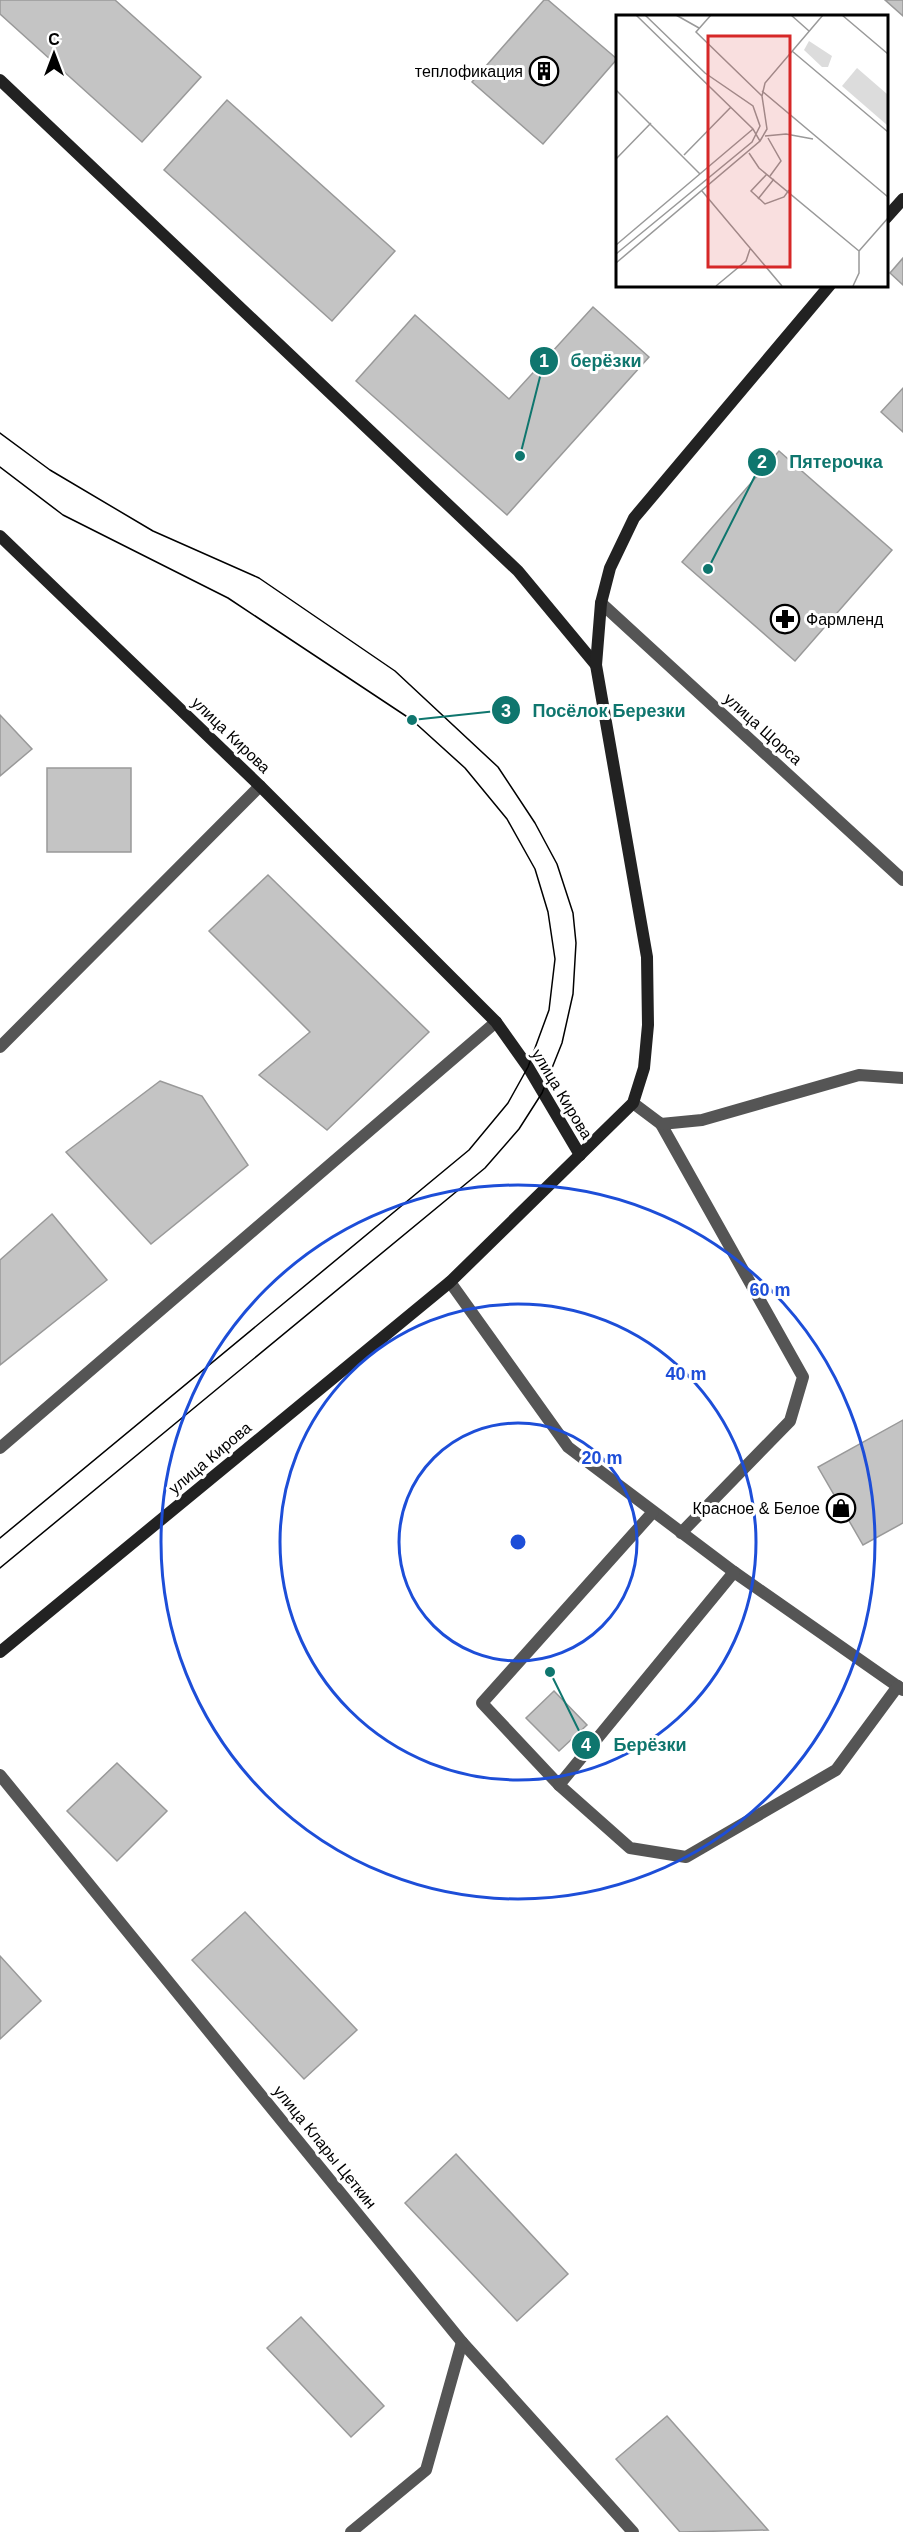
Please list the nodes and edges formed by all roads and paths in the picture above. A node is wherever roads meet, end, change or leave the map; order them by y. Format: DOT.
graph roads {
  1 [pos="0,80"];
  2 [pos="903,199"];
  3 [pos="888,216"];
  4 [pos="829,286"];
  5 [pos="0,536"];
  6 [pos="601,603"];
  7 [pos="596,665"];
  8 [pos="260,786"];
  9 [pos="903,880"];
  10 [pos="496,1022"];
  11 [pos="0,1047"];
  12 [pos="903,1078"];
  13 [pos="633,1102"];
  14 [pos="661,1124"];
  15 [pos="580,1155"];
  16 [pos="450,1281"];
  17 [pos="0,1448"];
  18 [pos="654,1512"];
  19 [pos="681,1533"];
  20 [pos="734,1572"];
  21 [pos="0,1652"];
  22 [pos="901,1688"];
  23 [pos="0,1775"];
  24 [pos="559,1785"];
  25 [pos="462,2342"];
  26 [pos="351,2532"];
  27 [pos="633,2532"];
  1 -- 7 [label="street"];
  2 -- 3 [label="street"];
  4 -- 6 [label="street"];
  5 -- 8 [label="street, улица Кирова"];
  6 -- 7 [label="street"];
  6 -- 9 [label="street, улица Щорса"];
  7 -- 13 [label="street"];
  8 -- 10 [label="street, улица Кирова"];
  8 -- 11 [label="street"];
  10 -- 15 [label="street, улица Кирова"];
  10 -- 17 [label="street"];
  12 -- 14 [label="street"];
  13 -- 14 [label="street"];
  13 -- 15 [label="street"];
  14 -- 19 [label="street"];
  15 -- 16 [label="street, улица Кирова"];
  16 -- 18 [label="street"];
  16 -- 21 [label="street, улица Кирова"];
  18 -- 19 [label="street"];
  18 -- 24 [label="street"];
  19 -- 20 [label="street"];
  20 -- 22 [label="street"];
  20 -- 24 [label="street"];
  22 -- 24 [label="street"];
  23 -- 25 [label="street, улица Клары Цеткин"];
  25 -- 26 [label="street"];
  25 -- 27 [label="street, улица Клары Цеткин"];
}
